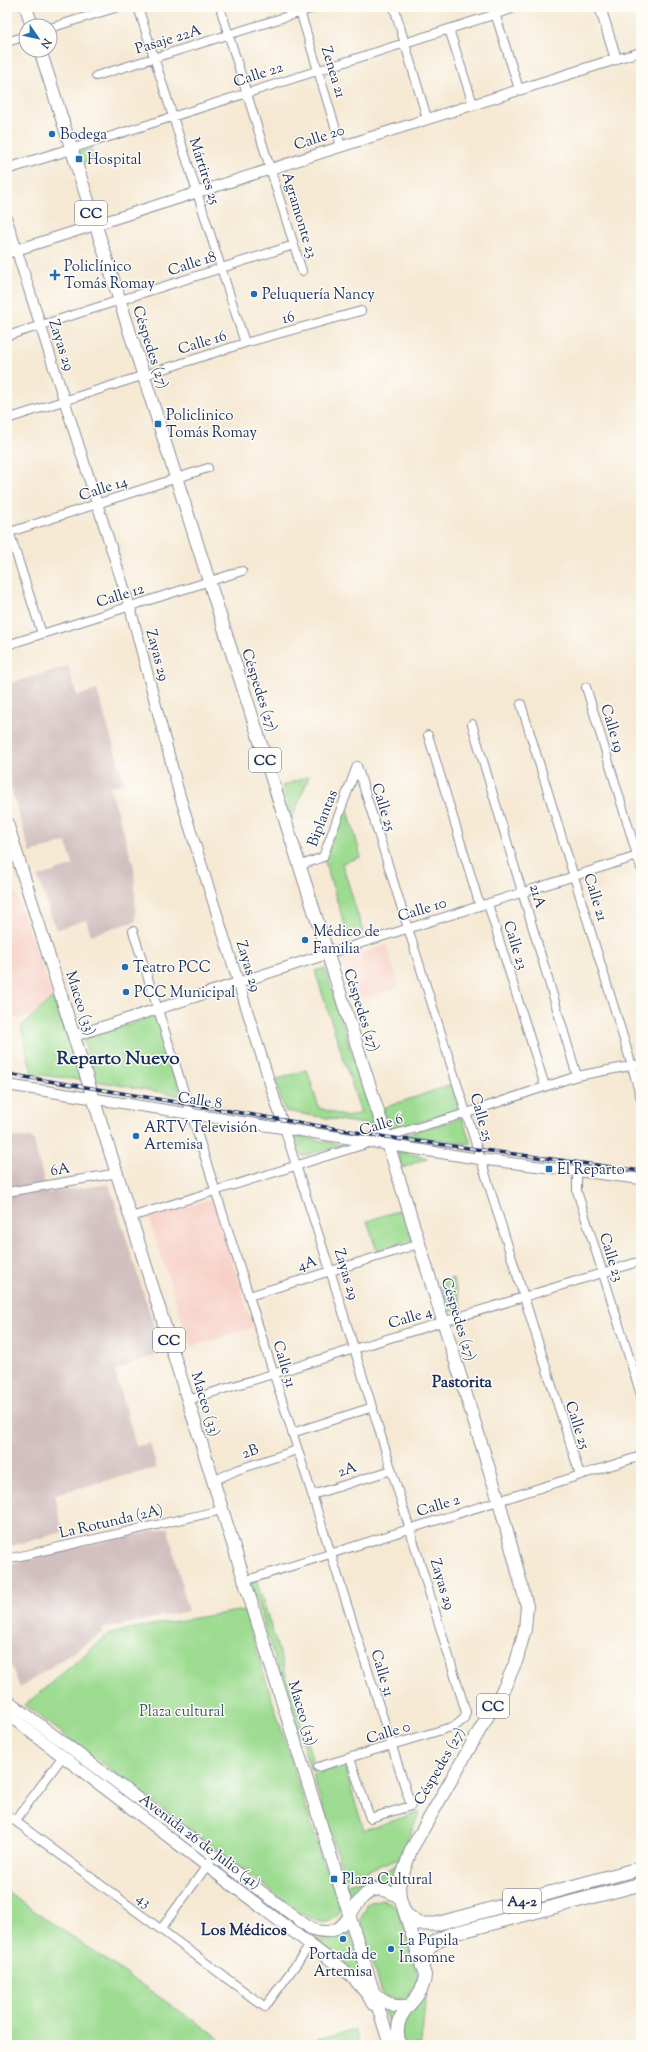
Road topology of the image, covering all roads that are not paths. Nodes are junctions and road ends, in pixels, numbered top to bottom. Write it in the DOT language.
graph roads {
  1 [pos="26,7"];
  2 [pos="118,7"];
  3 [pos="138,7"];
  4 [pos="220,7"];
  5 [pos="317,7"];
  6 [pos="394,7"];
  7 [pos="518,7"];
  8 [pos="600,7"];
  9 [pos="300,10"];
  10 [pos="495,10"];
  11 [pos="29,18"];
  12 [pos="58,26"];
  13 [pos="449,29"];
  14 [pos="228,34"];
  15 [pos="18,39"];
  16 [pos="7,42"];
  17 [pos="405,43"];
  18 [pos="641,52"];
  19 [pos="43,58"];
  20 [pos="154,58"];
  21 [pos="616,59"];
  22 [pos="318,70"];
  23 [pos="96,76"];
  24 [pos="519,89"];
  25 [pos="247,93"];
  26 [pos="472,104"];
  27 [pos="173,117"];
  28 [pos="427,118"];
  29 [pos="341,146"];
  30 [pos="71,149"];
  31 [pos="7,169"];
  32 [pos="270,169"];
  33 [pos="197,194"];
  34 [pos="7,220"];
  35 [pos="96,226"];
  36 [pos="294,245"];
  37 [pos="12,252"];
  38 [pos="221,268"];
  39 [pos="302,271"];
  40 [pos="119,301"];
  41 [pos="361,311"];
  42 [pos="40,326"];
  43 [pos="7,336"];
  44 [pos="245,343"];
  45 [pos="143,375"];
  46 [pos="64,401"];
  47 [pos="7,420"];
  48 [pos="208,468"];
  49 [pos="176,480"];
  50 [pos="97,505"];
  51 [pos="8,530"];
  52 [pos="242,572"];
  53 [pos="209,582"];
  54 [pos="130,607"];
  55 [pos="42,634"];
  56 [pos="7,645"];
  57 [pos="586,687"];
  58 [pos="521,704"];
  59 [pos="472,724"];
  60 [pos="428,736"];
  61 [pos="357,766"];
  62 [pos="7,823"];
  63 [pos="9,836"];
  64 [pos="11,850"];
  65 [pos="639,856"];
  66 [pos="299,866"];
  67 [pos="641,868"];
  68 [pos="575,876"];
  69 [pos="522,893"];
  70 [pos="484,905"];
  71 [pos="407,929"];
  72 [pos="133,930"];
  73 [pos="327,954"];
  74 [pos="238,982"];
  75 [pos="158,1008"];
  76 [pos="74,1036"];
  77 [pos="641,1064"];
  78 [pos="632,1066"];
  79 [pos="577,1076"];
  80 [pos="7,1085"];
  81 [pos="545,1086"];
  82 [pos="94,1099"];
  83 [pos="641,1099"];
  84 [pos="467,1113"];
  85 [pos="193,1114"];
  86 [pos="284,1128"];
  87 [pos="387,1141"];
  88 [pos="370,1142"];
  89 [pos="479,1159"];
  90 [pos="296,1164"];
  91 [pos="578,1172"];
  92 [pos="118,1173"];
  93 [pos="641,1179"];
  94 [pos="217,1191"];
  95 [pos="7,1192"];
  96 [pos="131,1217"];
  97 [pos="419,1244"];
  98 [pos="641,1260"];
  99 [pos="330,1270"];
  100 [pos="602,1273"];
  101 [pos="249,1296"];
  102 [pos="523,1297"];
  103 [pos="443,1321"];
  104 [pos="354,1348"];
  105 [pos="274,1373"];
  106 [pos="641,1395"];
  107 [pos="188,1400"];
  108 [pos="372,1407"];
  109 [pos="292,1433"];
  110 [pos="298,1450"];
  111 [pos="641,1456"];
  112 [pos="392,1470"];
  113 [pos="580,1475"];
  114 [pos="213,1481"];
  115 [pos="312,1495"];
  116 [pos="499,1501"];
  117 [pos="222,1510"];
  118 [pos="410,1529"];
  119 [pos="330,1554"];
  120 [pos="7,1559"];
  121 [pos="244,1581"];
  122 [pos="7,1700"];
  123 [pos="7,1714"];
  124 [pos="464,1719"];
  125 [pos="391,1746"];
  126 [pos="63,1756"];
  127 [pos="350,1758"];
  128 [pos="318,1767"];
  129 [pos="7,1815"];
  130 [pos="15,1821"];
  131 [pos="211,1860"];
  132 [pos="641,1868"];
  133 [pos="641,1884"];
  134 [pos="400,1898"];
  135 [pos="406,1914"];
  136 [pos="350,1916"];
  137 [pos="161,1929"];
  138 [pos="311,1944"];
  139 [pos="422,1966"];
  140 [pos="352,1976"];
  141 [pos="374,1994"];
  142 [pos="408,2006"];
  143 [pos="384,2028"];
  144 [pos="390,2045"];
  145 [pos="400,2045"];
  1 -- 11 [label="main road"];
  2 -- 12 [label="street"];
  3 -- 20 [label="street, Mártires 25"];
  4 -- 14 [label="street, Agramonte 23"];
  5 -- 9 [label="street, Pasaje 22A"];
  6 -- 17 [label="street"];
  7 -- 10 [label="street, Calle 22"];
  8 -- 21 [label="street"];
  9 -- 14 [label="street, Pasaje 22A"];
  9 -- 22 [label="street, Zenea 21"];
  10 -- 13 [label="street, Calle 22"];
  10 -- 24 [label="street"];
  13 -- 17 [label="street, Calle 22"];
  13 -- 26 [label="street"];
  14 -- 20 [label="street, Pasaje 22A"];
  14 -- 25 [label="street, Agramonte 23"];
  15 -- 16 [label="street"];
  17 -- 22 [label="street, Calle 22"];
  17 -- 28 [label="street"];
  18 -- 21 [label="street, Calle 20"];
  19 -- 30 [label="main road, Céspedes (27) / CC"];
  20 -- 23 [label="street, Pasaje 22A"];
  20 -- 27 [label="street, Mártires 25"];
  21 -- 24 [label="street, Calle 20"];
  22 -- 25 [label="street, Calle 22"];
  22 -- 29 [label="street, Zenea 21"];
  24 -- 26 [label="street, Calle 20"];
  25 -- 27 [label="street, Calle 22"];
  25 -- 32 [label="street, Agramonte 23"];
  26 -- 28 [label="street, Calle 20"];
  27 -- 30 [label="street, Calle 22"];
  27 -- 33 [label="street, Mártires 25"];
  28 -- 29 [label="street, Calle 20"];
  29 -- 32 [label="street, Calle 20"];
  30 -- 31 [label="street, Calle 22"];
  30 -- 35 [label="main road, Céspedes (27) / CC"];
  32 -- 33 [label="street, Calle 20"];
  32 -- 36 [label="street, Agramonte 23"];
  33 -- 35 [label="street, Calle 20"];
  33 -- 38 [label="street, Mártires 25"];
  34 -- 37 [label="street, Zayas 29"];
  35 -- 37 [label="street, Calle 20"];
  35 -- 40 [label="main road, Céspedes (27) / CC"];
  36 -- 38 [label="street, Calle 18"];
  36 -- 39 [label="street, Agramonte 23"];
  37 -- 42 [label="street, Zayas 29"];
  38 -- 40 [label="street, Calle 18"];
  38 -- 44 [label="street, Mártires 25"];
  40 -- 42 [label="street, Calle 18"];
  40 -- 45 [label="main road, Céspedes (27) / CC"];
  41 -- 44 [label="street, 16"];
  42 -- 43 [label="street, Calle 18"];
  42 -- 46 [label="street, Zayas 29"];
  44 -- 45 [label="street, Calle 16"];
  45 -- 46 [label="street, Calle 16"];
  45 -- 49 [label="main road, Céspedes (27) / CC"];
  46 -- 47 [label="street, Calle 16"];
  46 -- 50 [label="street, Zayas 29"];
  48 -- 49 [label="street, Calle 14"];
  49 -- 50 [label="street, Calle 14"];
  49 -- 53 [label="main road, Céspedes (27) / CC"];
  50 -- 51 [label="street, Calle 14"];
  50 -- 54 [label="street, Zayas 29"];
  51 -- 55 [label="street"];
  52 -- 53 [label="street, Calle 12"];
  53 -- 54 [label="street, Calle 12"];
  53 -- 66 [label="main road, Céspedes (27) / CC"];
  54 -- 55 [label="street, Calle 12"];
  54 -- 74 [label="street, Zayas 29"];
  55 -- 56 [label="street, Calle 12"];
  57 -- 65 [label="street, Calle 19"];
  58 -- 68 [label="street, Calle 21"];
  59 -- 69 [label="street, 21A"];
  60 -- 70 [label="street, Calle 23"];
  61 -- 66 [label="street, Biplantas"];
  61 -- 71 [label="street, Calle 25"];
  62 -- 63 [label="main road, Maceo (33) / CC"];
  63 -- 64 [label="main road, Maceo (33) / CC"];
  64 -- 76 [label="main road, Maceo (33) / CC"];
  65 -- 67 [label="street, Calle 19"];
  65 -- 68 [label="street, Calle 10"];
  66 -- 73 [label="main road, Céspedes (27) / CC"];
  68 -- 69 [label="street, Calle 10"];
  68 -- 78 [label="street, Calle 21"];
  69 -- 70 [label="street, Calle 10"];
  69 -- 79 [label="street, 21A"];
  70 -- 71 [label="street, Calle 10"];
  70 -- 81 [label="street, Calle 23"];
  71 -- 73 [label="street, Calle 10"];
  71 -- 84 [label="street, Calle 25"];
  72 -- 75 [label="street, Calle 31"];
  73 -- 74 [label="street, Calle 10"];
  73 -- 87 [label="main road, Céspedes (27) / CC"];
  74 -- 75 [label="street, Calle 10"];
  74 -- 86 [label="street, Zayas 29"];
  75 -- 76 [label="street, Calle 10"];
  75 -- 85 [label="street, Calle 31"];
  76 -- 82 [label="main road, Maceo (33) / CC"];
  77 -- 78 [label="street, Calle 6"];
  78 -- 79 [label="street, Calle 6"];
  78 -- 83 [label="street, Calle 21"];
  79 -- 81 [label="street, Calle 6"];
  80 -- 82 [label="street, Calle 8"];
  81 -- 84 [label="street, Calle 6"];
  82 -- 85 [label="street, Calle 8"];
  82 -- 92 [label="main road, Maceo (33) / CC"];
  84 -- 87 [label="street, Calle 6"];
  84 -- 89 [label="street, Calle 25"];
  85 -- 86 [label="street, Calle 8"];
  85 -- 94 [label="street, Calle 31"];
  86 -- 88 [label="street, Calle 8"];
  86 -- 90 [label="street, Zayas 29"];
  87 -- 88 [label="street, Calle 8"];
  87 -- 89 [label="street, Calle 8"];
  87 -- 97 [label="main road, Céspedes (27) / CC"];
  88 -- 90 [label="street, Calle 6"];
  89 -- 91 [label="street, Calle 8"];
  89 -- 102 [label="street, Calle 25"];
  90 -- 94 [label="street, Calle 6"];
  90 -- 99 [label="street, Zayas 29"];
  91 -- 93 [label="street, Calle 8"];
  91 -- 100 [label="street, Calle 23"];
  92 -- 95 [label="street, 6A"];
  92 -- 96 [label="main road, Maceo (33) / CC"];
  94 -- 96 [label="street, Calle 6"];
  94 -- 101 [label="street, Calle 31"];
  96 -- 107 [label="main road, Maceo (33) / CC"];
  97 -- 99 [label="street, 4A"];
  97 -- 103 [label="main road, Céspedes (27) / CC"];
  98 -- 100 [label="street, Calle 4"];
  99 -- 101 [label="street, 4A"];
  99 -- 104 [label="street, Zayas 29"];
  100 -- 102 [label="street, Calle 4"];
  100 -- 106 [label="street, Calle 23"];
  101 -- 105 [label="street, Calle 31"];
  102 -- 103 [label="street, Calle 4"];
  102 -- 113 [label="street, Calle 25"];
  103 -- 104 [label="street, Calle 4"];
  103 -- 116 [label="main road, Céspedes (27) / CC"];
  104 -- 105 [label="street, Calle 4"];
  104 -- 108 [label="street, Zayas 29"];
  105 -- 107 [label="street, Calle 4"];
  105 -- 109 [label="street, Calle 31"];
  107 -- 114 [label="main road, Maceo (33) / CC"];
  108 -- 109 [label="street"];
  108 -- 112 [label="street, Zayas 29"];
  109 -- 110 [label="street, Calle 31"];
  110 -- 114 [label="street, 2B"];
  110 -- 115 [label="street, Calle 31"];
  111 -- 113 [label="street, Calle 2"];
  112 -- 115 [label="street, 2A"];
  112 -- 118 [label="street, Zayas 29"];
  113 -- 116 [label="street, Calle 2"];
  114 -- 117 [label="main road, Maceo (33) / CC"];
  115 -- 119 [label="street, Calle 31"];
  116 -- 118 [label="street, Calle 2"];
  116 -- 134 [label="main road, Céspedes (27) / CC"];
  117 -- 120 [label="street, La Rotunda (2A)"];
  117 -- 121 [label="main road, Maceo (33) / CC"];
  118 -- 119 [label="street, Calle 2"];
  118 -- 124 [label="street, Zayas 29"];
  119 -- 121 [label="street, Calle 2"];
  119 -- 125 [label="street, Calle 31"];
  121 -- 136 [label="main road, Maceo (33) / CC"];
  122 -- 131 [label="main road, Avenida 26 de Julio (41)"];
  123 -- 126 [label="main road, Avenida 26 de Julio (41)"];
  124 -- 125 [label="street, Calle 0"];
  125 -- 127 [label="street, Calle 0"];
  125 -- 127 [label="street, Calle 31"];
  126 -- 130 [label="street"];
  126 -- 131 [label="main road, Avenida 26 de Julio (41)"];
  127 -- 128 [label="street, Calle 0"];
  129 -- 130 [label="street, 43"];
  130 -- 137 [label="street, 43"];
  131 -- 136 [label="main road, Avenida 26 de Julio (41)"];
  131 -- 137 [label="street"];
  131 -- 138 [label="main road, Avenida 26 de Julio (41)"];
  132 -- 135 [label="highway, A4-2"];
  133 -- 139 [label="highway, A4-2"];
  134 -- 135 [label="main road, CC"];
  134 -- 136 [label="main road"];
  135 -- 139 [label="main road, CC"];
  136 -- 141 [label="main road, Maceo (33) / CC"];
  137 -- 138 [label="street, 43"];
  138 -- 140 [label="main road, Avenida 26 de Julio (41)"];
  139 -- 142 [label="main road, CC"];
  140 -- 141 [label="main road, Avenida 26 de Julio (41)"];
  140 -- 143 [label="main road"];
  141 -- 142 [label="main road"];
  141 -- 143 [label="main road, CC"];
  142 -- 145 [label="main road, CC"];
  143 -- 144 [label="main road, CC"];
}
